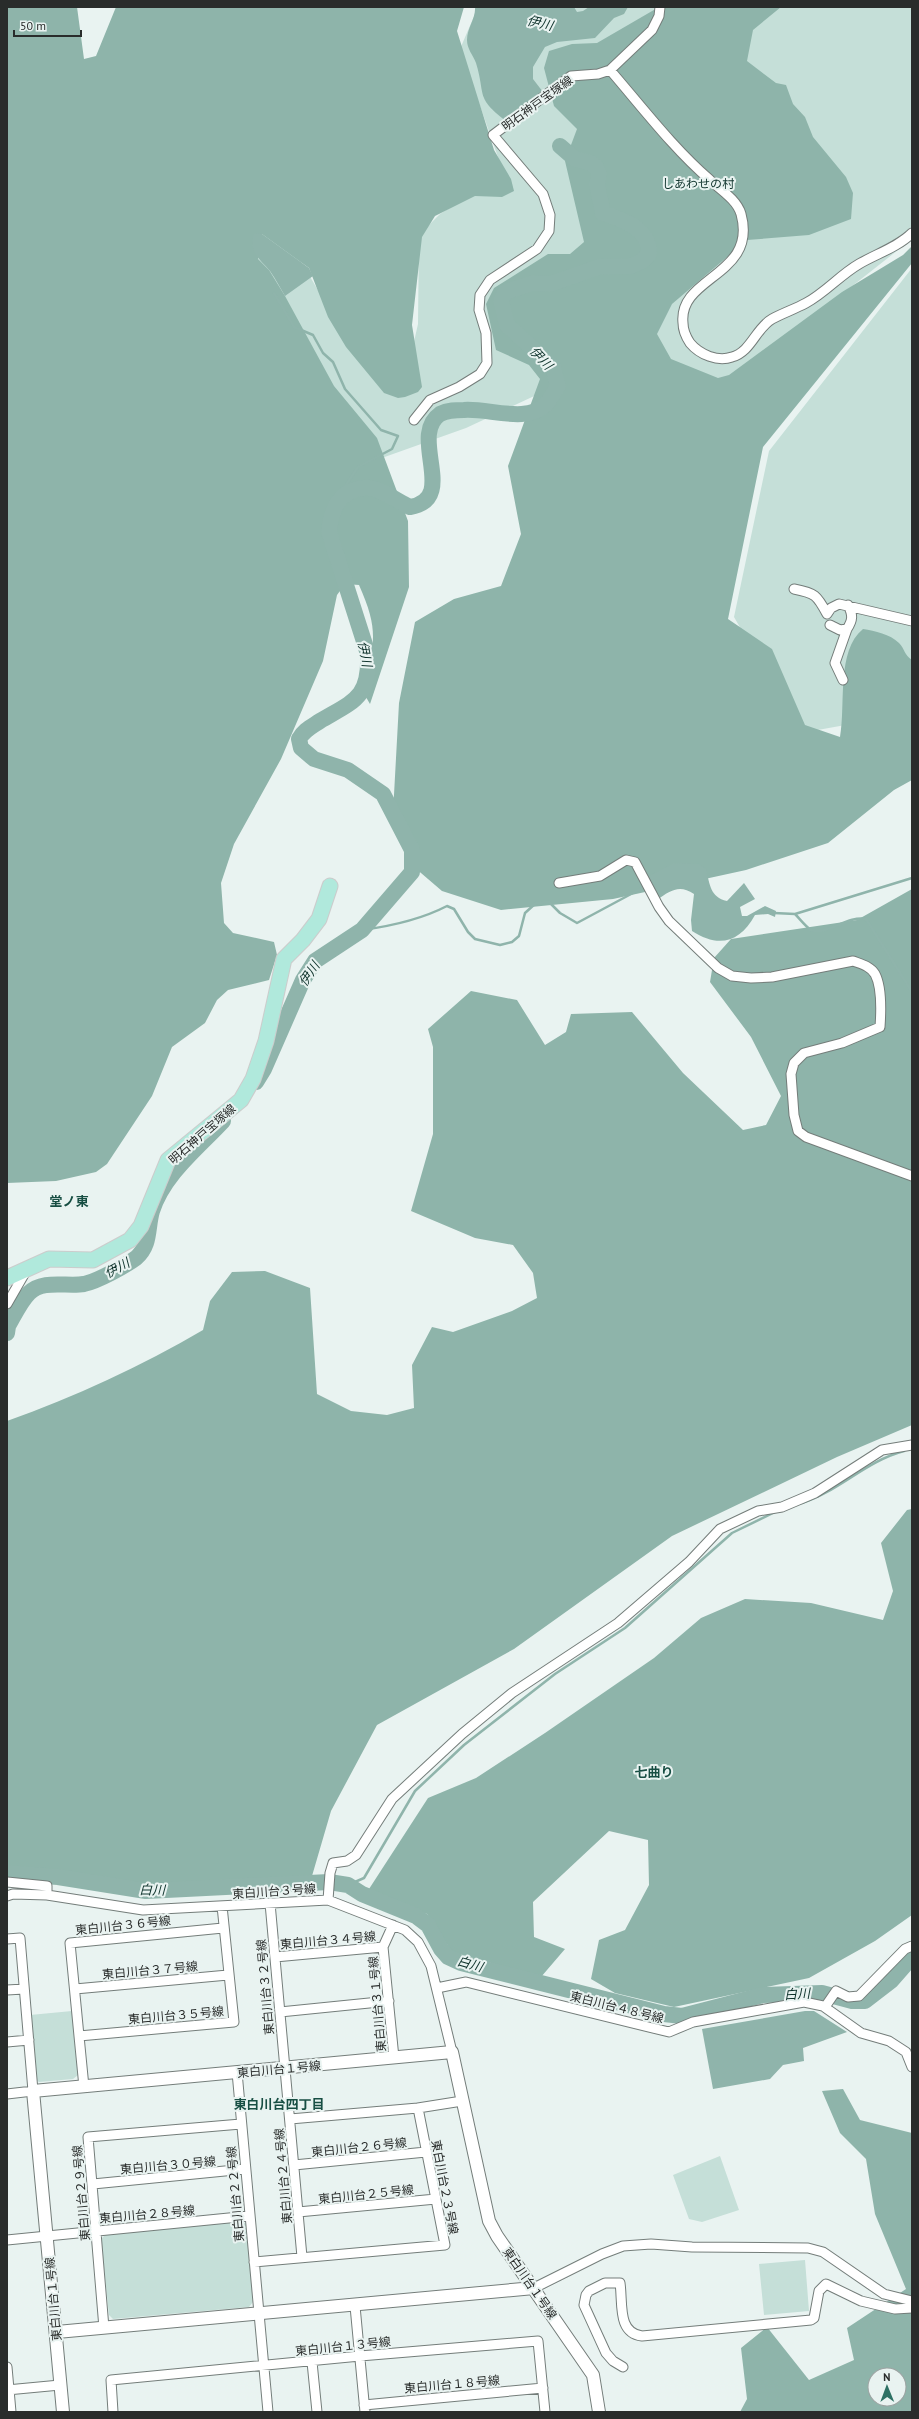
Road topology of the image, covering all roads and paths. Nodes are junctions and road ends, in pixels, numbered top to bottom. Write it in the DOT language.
graph roads {
  1 [pos="660,7"];
  2 [pos="610,70"];
  3 [pos="912,232"];
  4 [pos="414,420"];
  5 [pos="794,589"];
  6 [pos="848,605"];
  7 [pos="828,618"];
  8 [pos="912,621"];
  9 [pos="847,629"];
  10 [pos="843,680"];
  11 [pos="560,883"];
  12 [pos="330,886"];
  13 [pos="912,1176"];
  14 [pos="26,1271"];
  15 [pos="7,1278"];
  16 [pos="7,1304"];
  17 [pos="912,1444"];
  18 [pos="7,1882"];
  19 [pos="47,1895"];
  20 [pos="7,1896"];
  21 [pos="328,1900"];
  22 [pos="270,1903"];
  23 [pos="222,1906"];
  24 [pos="393,1925"];
  25 [pos="223,1928"];
  26 [pos="7,1940"];
  27 [pos="912,1946"];
  28 [pos="383,1947"];
  29 [pos="275,1957"];
  30 [pos="228,1975"];
  31 [pos="437,1988"];
  32 [pos="24,1989"];
  33 [pos="75,1989"];
  34 [pos="7,1990"];
  35 [pos="389,2001"];
  36 [pos="825,2007"];
  37 [pos="280,2012"];
  38 [pos="79,2036"];
  39 [pos="29,2040"];
  40 [pos="7,2042"];
  41 [pos="452,2052"];
  42 [pos="394,2058"];
  43 [pos="912,2067"];
  44 [pos="285,2068"];
  45 [pos="236,2072"];
  46 [pos="84,2087"];
  47 [pos="34,2091"];
  48 [pos="7,2094"];
  49 [pos="462,2101"];
  50 [pos="418,2108"];
  51 [pos="290,2119"];
  52 [pos="241,2124"];
  53 [pos="426,2152"];
  54 [pos="294,2166"];
  55 [pos="245,2169"];
  56 [pos="93,2184"];
  57 [pos="436,2199"];
  58 [pos="298,2212"];
  59 [pos="249,2216"];
  60 [pos="96,2230"];
  61 [pos="48,2236"];
  62 [pos="7,2240"];
  63 [pos="302,2258"];
  64 [pos="254,2262"];
  65 [pos="534,2288"];
  66 [pos="912,2301"];
  67 [pos="355,2306"];
  68 [pos="912,2308"];
  69 [pos="259,2314"];
  70 [pos="104,2328"];
  71 [pos="57,2332"];
  72 [pos="360,2356"];
  73 [pos="312,2362"];
  74 [pos="7,2366"];
  75 [pos="264,2366"];
  76 [pos="623,2367"];
  77 [pos="60,2385"];
  78 [pos="543,2388"];
  79 [pos="8,2390"];
  80 [pos="364,2408"];
  81 [pos="11,2412"];
  82 [pos="63,2412"];
  83 [pos="113,2412"];
  84 [pos="268,2412"];
  85 [pos="317,2412"];
  86 [pos="545,2412"];
  87 [pos="599,2412"];
  1 -- 2 [label="street"];
  2 -- 3 [label="street"];
  2 -- 4 [label="street, 明石神戸宝塚線"];
  5 -- 7 [label="street"];
  6 -- 7 [label="street"];
  6 -- 8 [label="street"];
  6 -- 9 [label="street"];
  7 -- 9 [label="street"];
  9 -- 10 [label="street"];
  11 -- 13 [label="street"];
  12 -- 14 [label="main road, 明石神戸宝塚線"];
  14 -- 15 [label="main road, 明石神戸宝塚線"];
  14 -- 16 [label="street"];
  17 -- 21 [label="street"];
  18 -- 19 [label="street"];
  19 -- 20 [label="street, 東白川台３号線"];
  19 -- 23 [label="street, 東白川台３号線"];
  21 -- 22 [label="street, 東白川台３号線"];
  21 -- 24 [label="street, 東白川台３号線"];
  22 -- 23 [label="street, 東白川台３号線"];
  22 -- 29 [label="street, 東白川台３２号線"];
  23 -- 25 [label="street, 東白川台３５号線"];
  24 -- 28 [label="street, 東白川台３１号線"];
  24 -- 31 [label="street, 東白川台３号線"];
  25 -- 30 [label="street, 東白川台３５号線"];
  25 -- 33 [label="street, 東白川台３６号線"];
  26 -- 32 [label="street"];
  27 -- 36 [label="street"];
  28 -- 29 [label="street, 東白川台３４号線"];
  28 -- 35 [label="street, 東白川台３１号線"];
  29 -- 37 [label="street, 東白川台３２号線"];
  30 -- 33 [label="street, 東白川台３７号線"];
  30 -- 38 [label="street, 東白川台３５号線"];
  31 -- 36 [label="street, 東白川台４８号線"];
  31 -- 41 [label="street, 東白川台３号線"];
  32 -- 34 [label="street"];
  32 -- 39 [label="street"];
  33 -- 38 [label="street, 東白川台３６号線"];
  35 -- 37 [label="street"];
  35 -- 42 [label="street, 東白川台３１号線"];
  36 -- 43 [label="street, 東白川台４８号線"];
  37 -- 44 [label="street, 東白川台３２号線"];
  38 -- 46 [label="street"];
  39 -- 40 [label="street"];
  39 -- 47 [label="street"];
  41 -- 42 [label="street, 東白川台１号線"];
  41 -- 49 [label="street, 東白川台１号線"];
  42 -- 44 [label="street, 東白川台１号線"];
  44 -- 45 [label="street, 東白川台１号線"];
  44 -- 51 [label="street, 東白川台２４号線"];
  45 -- 46 [label="street, 東白川台１号線"];
  45 -- 52 [label="street, 東白川台２２号線"];
  46 -- 47 [label="street, 東白川台１号線"];
  47 -- 48 [label="street"];
  47 -- 61 [label="street, 東白川台１号線"];
  49 -- 50 [label="street"];
  49 -- 65 [label="street, 東白川台１号線"];
  50 -- 51 [label="street"];
  50 -- 53 [label="street, 東白川台２３号線"];
  51 -- 54 [label="street, 東白川台２４号線"];
  52 -- 55 [label="street, 東白川台２２号線"];
  52 -- 56 [label="street, 東白川台２９号線"];
  53 -- 54 [label="street, 東白川台２６号線"];
  53 -- 57 [label="street, 東白川台２３号線"];
  54 -- 58 [label="street, 東白川台２４号線"];
  55 -- 56 [label="street, 東白川台３０号線"];
  55 -- 59 [label="street, 東白川台２２号線"];
  56 -- 60 [label="street, 東白川台２９号線"];
  57 -- 58 [label="street, 東白川台２５号線"];
  57 -- 63 [label="street, 東白川台２３号線"];
  58 -- 63 [label="street, 東白川台２４号線"];
  59 -- 60 [label="street, 東白川台２８号線"];
  59 -- 64 [label="street, 東白川台２２号線"];
  60 -- 61 [label="street, 東白川台２８号線"];
  60 -- 70 [label="street, 東白川台２９号線"];
  61 -- 62 [label="street, 東白川台２８号線"];
  61 -- 71 [label="street, 東白川台１号線"];
  63 -- 64 [label="street, 東白川台２３号線"];
  64 -- 69 [label="street, 東白川台２２号線"];
  65 -- 66 [label="street"];
  65 -- 67 [label="street"];
  65 -- 87 [label="street, 東白川台１号線"];
  67 -- 69 [label="street"];
  67 -- 72 [label="street"];
  68 -- 76 [label="street"];
  69 -- 70 [label="street"];
  69 -- 75 [label="street, 東白川台２２号線"];
  70 -- 71 [label="street"];
  71 -- 77 [label="street, 東白川台１号線"];
  72 -- 73 [label="street, 東白川台１３号線"];
  72 -- 78 [label="street, 東白川台１３号線"];
  72 -- 80 [label="street"];
  73 -- 75 [label="street, 東白川台１３号線"];
  73 -- 85 [label="street"];
  74 -- 79 [label="street"];
  75 -- 83 [label="street, 東白川台１３号線"];
  75 -- 84 [label="street, 東白川台２２号線"];
  77 -- 79 [label="street"];
  77 -- 82 [label="street, 東白川台１号線"];
  78 -- 80 [label="street, 東白川台１８号線"];
  78 -- 86 [label="street, 東白川台１３号線"];
  79 -- 81 [label="street"];
}
